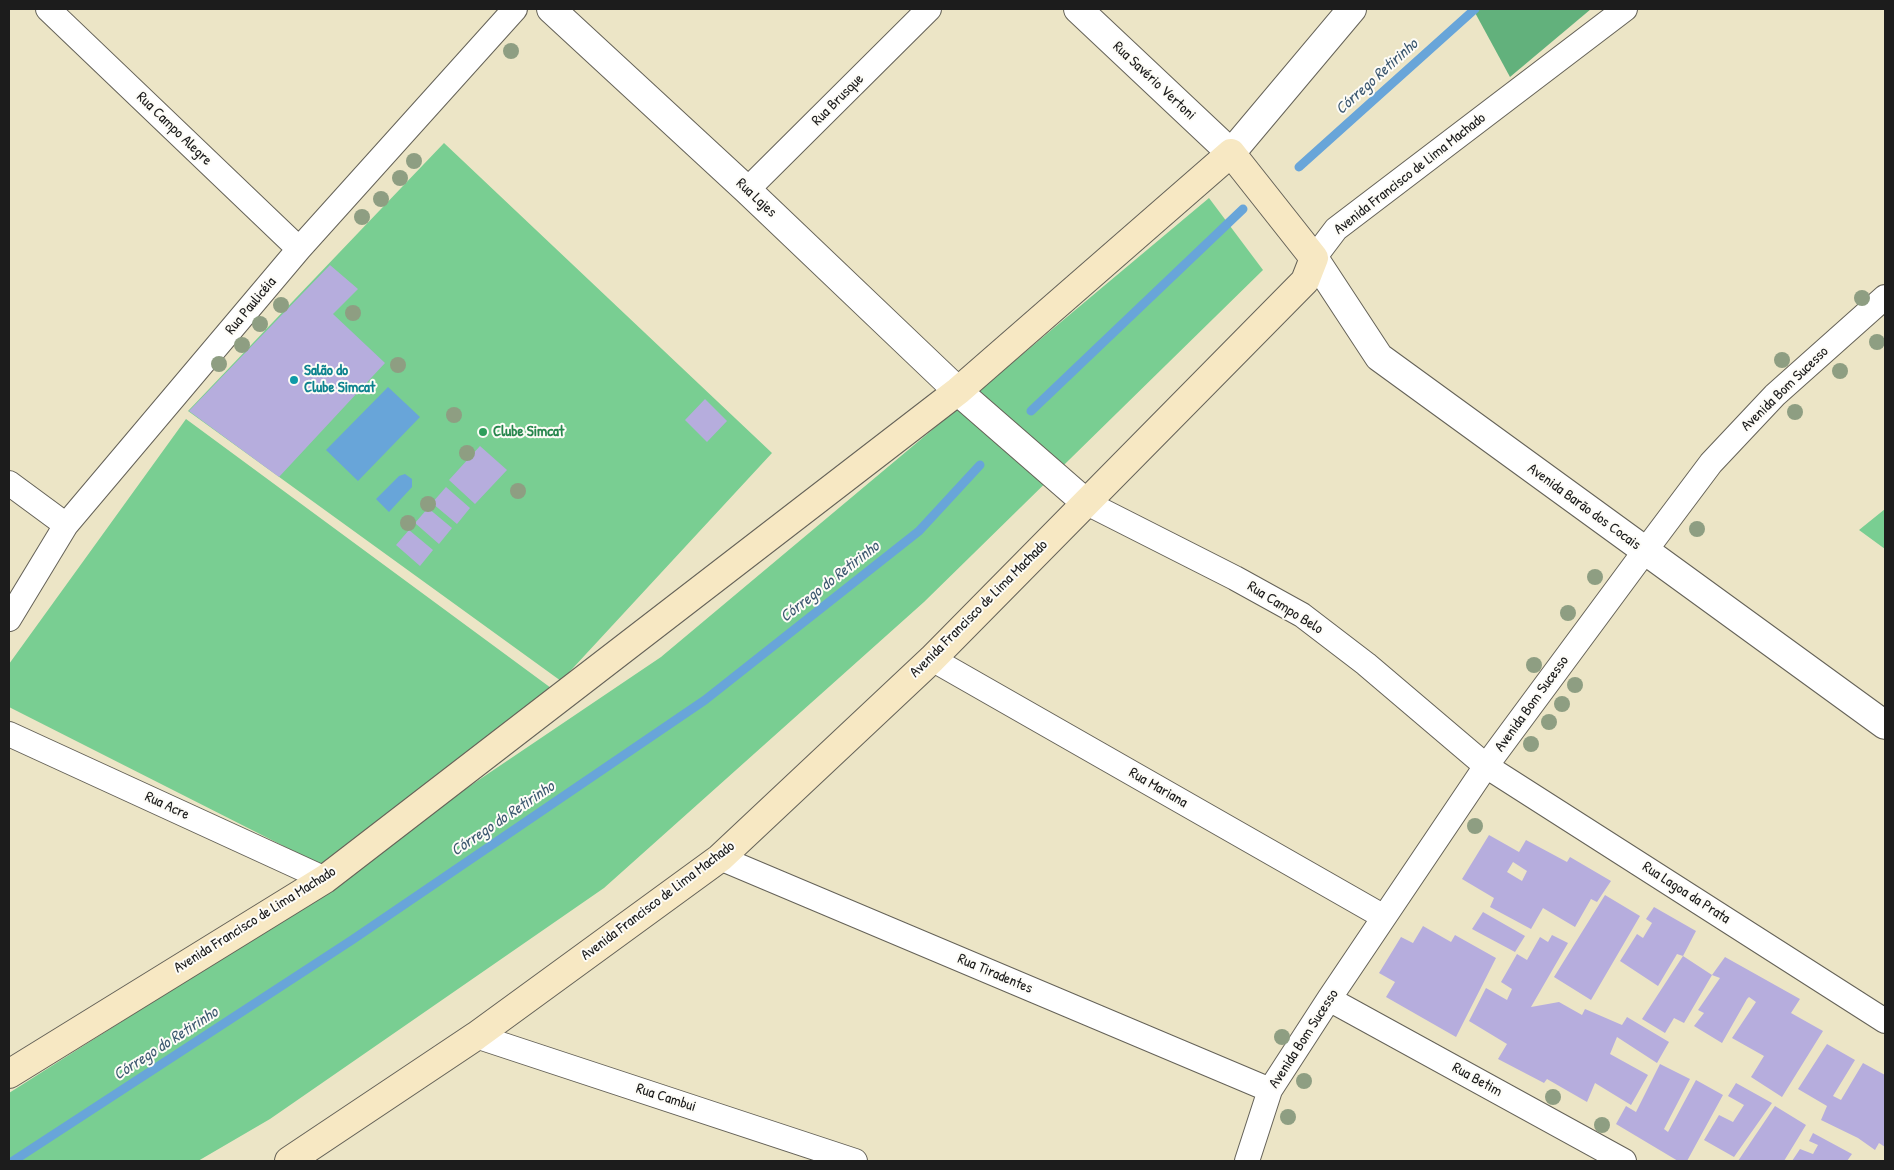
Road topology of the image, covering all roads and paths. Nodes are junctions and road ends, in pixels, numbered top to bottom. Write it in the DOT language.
graph roads {
  1 [pos="48,9"];
  2 [pos="515,9"];
  3 [pos="551,9"];
  4 [pos="929,9"];
  5 [pos="1078,9"];
  6 [pos="1352,9"];
  7 [pos="1625,9"];
  8 [pos="1231,153"];
  9 [pos="747,190"];
  10 [pos="300,249"];
  11 [pos="1314,258"];
  12 [pos="1885,297"];
  13 [pos="958,391"];
  14 [pos="9,483"];
  15 [pos="1085,502"];
  16 [pos="66,526"];
  17 [pos="1645,551"];
  18 [pos="9,619"];
  19 [pos="932,659"];
  20 [pos="1885,725"];
  21 [pos="9,734"];
  22 [pos="1486,766"];
  23 [pos="720,858"];
  24 [pos="325,879"];
  25 [pos="1384,917"];
  26 [pos="1329,999"];
  27 [pos="1885,1021"];
  28 [pos="476,1036"];
  29 [pos="12,1069"];
  30 [pos="1270,1090"];
  31 [pos="289,1161"];
  32 [pos="855,1161"];
  33 [pos="1247,1161"];
  34 [pos="1624,1161"];
  1 -- 10 [label="street, Rua Campo Alegre"];
  2 -- 10 [label="street, Rua Paulicéia"];
  3 -- 9 [label="street, Rua Lajes"];
  4 -- 9 [label="street, Rua Brusque"];
  5 -- 8 [label="street, Rua Savério Vertoni"];
  6 -- 8 [label="street, Avenida Francisco de Lima Machado"];
  7 -- 11 [label="street, Avenida Francisco de Lima Machado"];
  8 -- 11 [label="main road"];
  8 -- 13 [label="main road, Avenida Francisco de Lima Machado"];
  9 -- 13 [label="street, Rua Lajes"];
  10 -- 16 [label="street, Rua Paulicéia"];
  11 -- 15 [label="main road, Avenida Francisco de Lima Machado"];
  11 -- 17 [label="street, Avenida Barão dos Cocais"];
  12 -- 17 [label="street, Avenida Bom Sucesso"];
  13 -- 15 [label="street, Rua Lajes"];
  13 -- 24 [label="main road, Avenida Francisco de Lima Machado"];
  14 -- 16 [label="street"];
  15 -- 19 [label="main road, Avenida Francisco de Lima Machado"];
  15 -- 22 [label="street, Rua Campo Belo"];
  16 -- 18 [label="street, Rua Paulicéia"];
  17 -- 20 [label="street, Avenida Barão dos Cocais"];
  17 -- 22 [label="street, Avenida Bom Sucesso"];
  19 -- 23 [label="main road, Avenida Francisco de Lima Machado"];
  19 -- 25 [label="street, Rua Mariana"];
  21 -- 24 [label="street, Rua Acre"];
  22 -- 25 [label="street, Avenida Bom Sucesso"];
  22 -- 27 [label="street, Rua Lagoa da Prata"];
  23 -- 28 [label="main road, Avenida Francisco de Lima Machado"];
  23 -- 30 [label="street, Rua Tiradentes"];
  24 -- 29 [label="main road, Avenida Francisco de Lima Machado"];
  25 -- 26 [label="street, Avenida Bom Sucesso"];
  26 -- 30 [label="street, Avenida Bom Sucesso"];
  26 -- 34 [label="street, Rua Betim"];
  28 -- 31 [label="main road, Avenida Francisco de Lima Machado"];
  28 -- 32 [label="street, Rua Cambui"];
  30 -- 33 [label="street, Avenida Bom Sucesso"];
}
